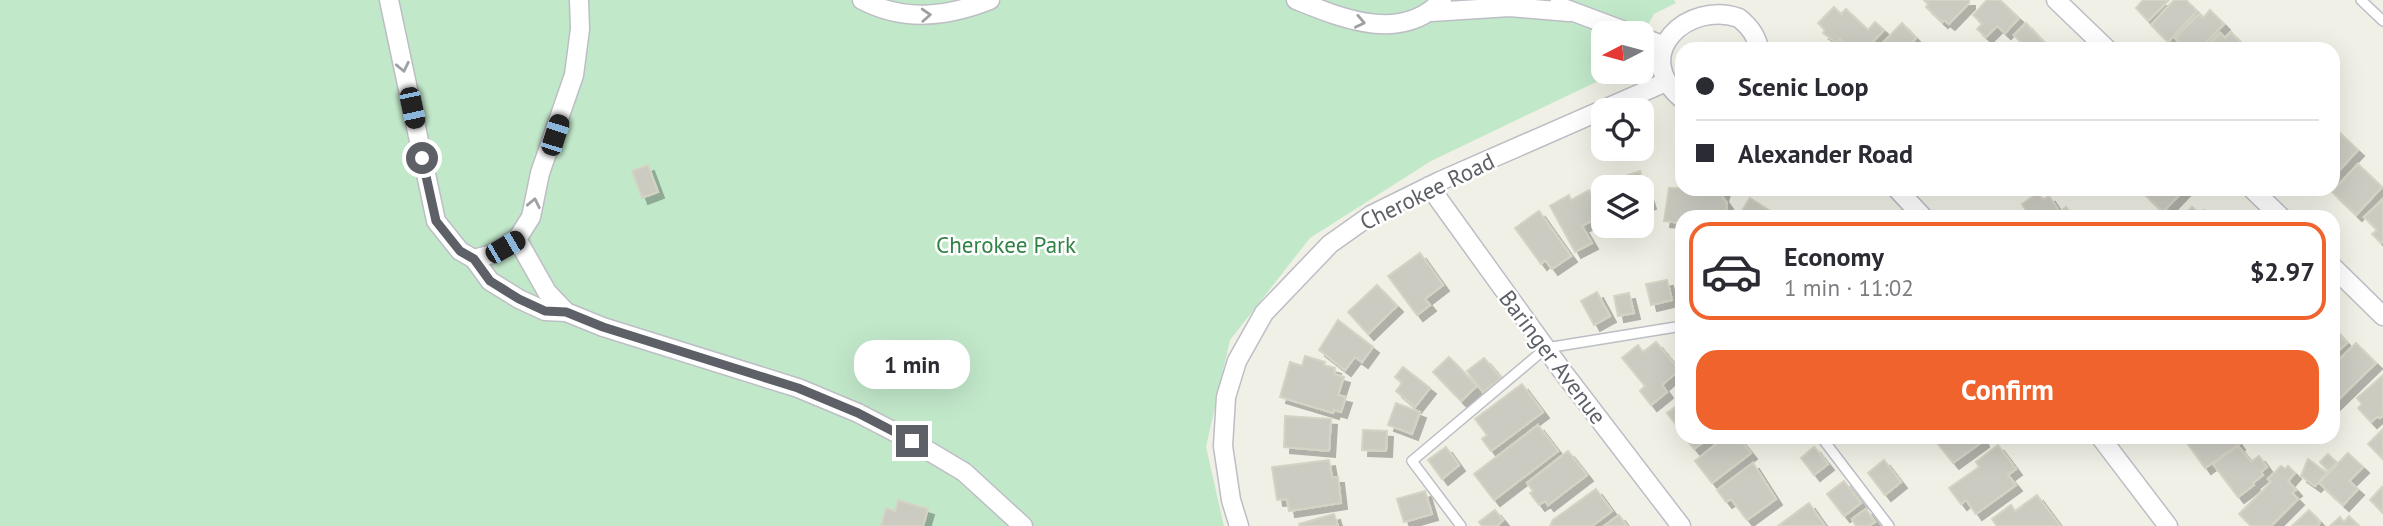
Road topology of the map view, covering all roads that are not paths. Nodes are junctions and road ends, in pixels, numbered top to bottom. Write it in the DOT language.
graph roads {
  1 [pos="388,0"];
  2 [pos="579,0"];
  3 [pos="863,0"];
  4 [pos="990,0"];
  5 [pos="1296,0"];
  6 [pos="1546,0"];
  7 [pos="2056,0"];
  8 [pos="2361,0"];
  9 [pos="1436,6"];
  10 [pos="1687,7"];
  11 [pos="1569,12"];
  12 [pos="1595,21"];
  13 [pos="2383,22"];
  14 [pos="1654,42"];
  15 [pos="1756,42"];
  16 [pos="2100,42"];
  17 [pos="1662,45"];
  18 [pos="1666,82"];
  19 [pos="1675,92"];
  20 [pos="1429,186"];
  21 [pos="1904,196"];
  22 [pos="2259,196"];
  23 [pos="1916,210"];
  24 [pos="2274,210"];
  25 [pos="517,239"];
  26 [pos="474,259"];
  27 [pos="2340,274"];
  28 [pos="566,312"];
  29 [pos="2383,316"];
  30 [pos="1675,327"];
  31 [pos="1546,348"];
  32 [pos="1827,444"];
  33 [pos="2106,444"];
  34 [pos="1023,526"];
  35 [pos="1239,526"];
  36 [pos="1461,526"];
  37 [pos="1681,526"];
  38 [pos="1889,526"];
  39 [pos="2168,526"];
  1 -- 26 [label="street, one-way"];
  25 -- 2 [label="street, one-way"];
  3 -- 4 [label="street, one-way"];
  5 -- 9 [label="street, one-way"];
  6 -- 11 [label="street"];
  7 -- 16 [label="street"];
  8 -- 13 [label="lane"];
  9 -- 11 [label="street"];
  10 -- 15 [label="street"];
  10 -- 17 [label="street"];
  11 -- 12 [label="street"];
  14 -- 17 [label="street"];
  17 -- 18 [label="street"];
  18 -- 19 [label="street"];
  18 -- 20 [label="street, Cherokee Road"];
  20 -- 31 [label="street, Baringer Avenue"];
  20 -- 35 [label="street, Cherokee Road"];
  21 -- 23 [label="street"];
  22 -- 24 [label="street"];
  25 -- 26 [label="street"];
  25 -- 28 [label="street"];
  26 -- 28 [label="street"];
  27 -- 29 [label="street"];
  28 -- 34 [label="street"];
  30 -- 31 [label="lane"];
  31 -- 36 [label="lane"];
  31 -- 37 [label="street, Baringer Avenue"];
  32 -- 38 [label="lane"];
  33 -- 39 [label="street"];
}
